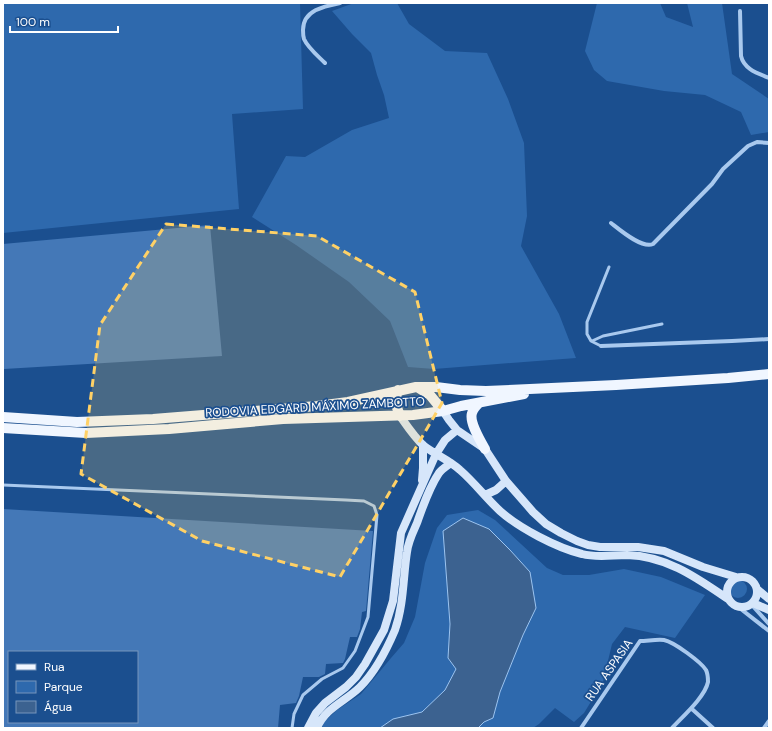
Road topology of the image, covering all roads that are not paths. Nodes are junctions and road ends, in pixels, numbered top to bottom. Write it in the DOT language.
graph roads {
  1 [pos="340,3"];
  2 [pos="740,11"];
  3 [pos="324,63"];
  4 [pos="769,78"];
  5 [pos="769,143"];
  6 [pos="611,223"];
  7 [pos="609,267"];
  8 [pos="662,324"];
  9 [pos="769,338"];
  10 [pos="592,341"];
  11 [pos="601,346"];
  12 [pos="769,374"];
  13 [pos="416,387"];
  14 [pos="554,388"];
  15 [pos="398,390"];
  16 [pos="479,403"];
  17 [pos="443,411"];
  18 [pos="400,416"];
  19 [pos="3,417"];
  20 [pos="3,428"];
  21 [pos="458,430"];
  22 [pos="423,445"];
  23 [pos="485,449"];
  24 [pos="436,454"];
  25 [pos="451,463"];
  26 [pos="506,481"];
  27 [pos="3,485"];
  28 [pos="420,489"];
  29 [pos="485,495"];
  30 [pos="736,577"];
  31 [pos="757,589"];
  32 [pos="728,599"];
  33 [pos="769,599"];
  34 [pos="752,603"];
  35 [pos="737,606"];
  36 [pos="769,610"];
  37 [pos="769,624"];
  38 [pos="769,631"];
  39 [pos="692,709"];
  40 [pos="769,721"];
  41 [pos="292,728"];
  42 [pos="308,728"];
  43 [pos="317,728"];
  44 [pos="581,728"];
  45 [pos="672,728"];
  46 [pos="713,728"];
  47 [pos="764,728"];
  1 -- 3 [label="street"];
  2 -- 4 [label="street"];
  5 -- 6 [label="street"];
  7 -- 10 [label="lane"];
  8 -- 10 [label="lane"];
  9 -- 11 [label="street"];
  10 -- 11 [label="lane"];
  12 -- 14 [label="main road, RODOVIA EDGARD MÁXIMO ZAMBOTTO"];
  13 -- 14 [label="main road, RODOVIA EDGARD MÁXIMO ZAMBOTTO"];
  13 -- 15 [label="main road, RODOVIA EDGARD MÁXIMO ZAMBOTTO"];
  13 -- 17 [label="main road"];
  14 -- 16 [label="main road, RODOVIA EDGARD MÁXIMO ZAMBOTTO"];
  15 -- 18 [label="main road"];
  15 -- 19 [label="main road, RODOVIA EDGARD MÁXIMO ZAMBOTTO"];
  16 -- 17 [label="main road, RODOVIA EDGARD MÁXIMO ZAMBOTTO"];
  16 -- 23 [label="main road"];
  17 -- 18 [label="main road, RODOVIA EDGARD MÁXIMO ZAMBOTTO"];
  17 -- 21 [label="street"];
  18 -- 20 [label="main road, RODOVIA EDGARD MÁXIMO ZAMBOTTO"];
  18 -- 22 [label="street"];
  21 -- 23 [label="street"];
  21 -- 24 [label="street"];
  22 -- 24 [label="street"];
  22 -- 28 [label="street"];
  23 -- 26 [label="street"];
  24 -- 25 [label="street"];
  24 -- 28 [label="street"];
  25 -- 29 [label="street"];
  25 -- 43 [label="street"];
  26 -- 29 [label="street"];
  26 -- 30 [label="street"];
  27 -- 41 [label="lane"];
  28 -- 42 [label="street"];
  29 -- 32 [label="street"];
  30 -- 31 [label="street"];
  30 -- 32 [label="street"];
  31 -- 33 [label="street"];
  31 -- 34 [label="street"];
  32 -- 35 [label="street"];
  34 -- 35 [label="street"];
  34 -- 36 [label="street"];
  34 -- 37 [label="street"];
  35 -- 38 [label="street"];
  39 -- 44 [label="street, RUA ASPASIA"];
  39 -- 45 [label="street"];
  39 -- 46 [label="street"];
  40 -- 47 [label="street"];
}
